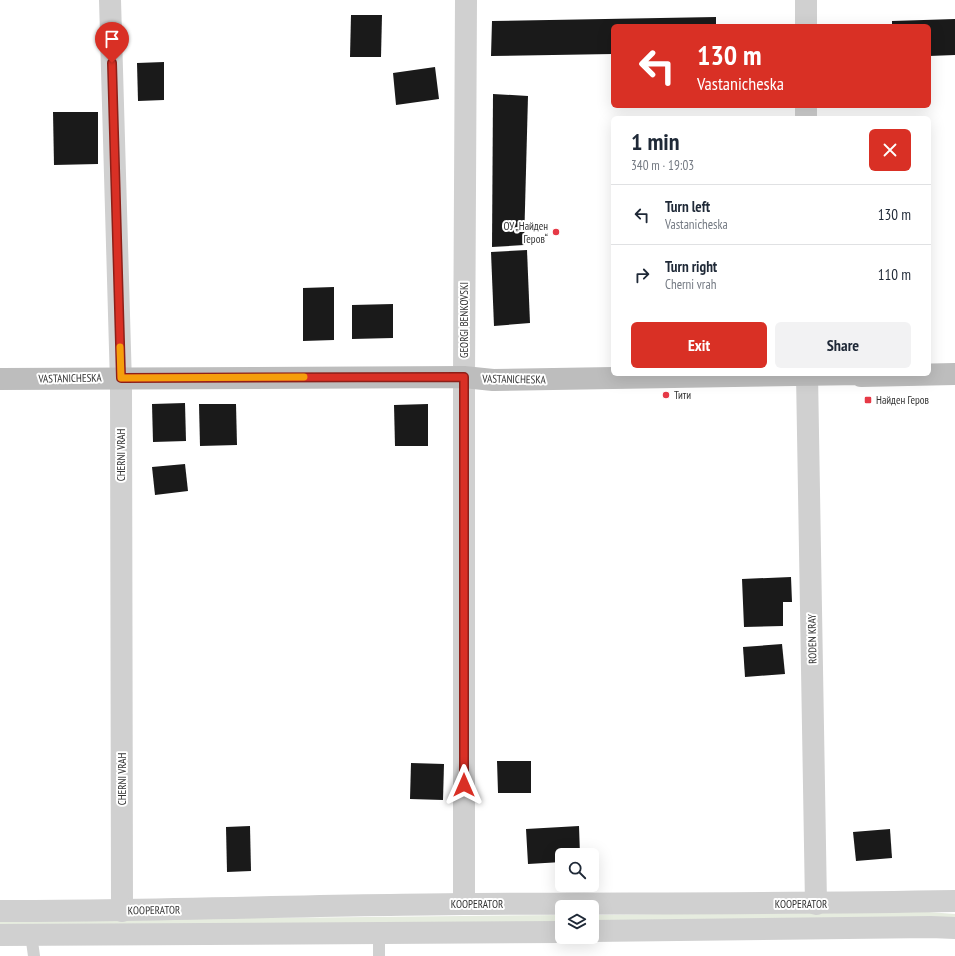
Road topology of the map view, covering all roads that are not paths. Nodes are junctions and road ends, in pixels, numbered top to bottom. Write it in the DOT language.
graph roads {
  1 [pos="110,0"];
  2 [pos="466,0"];
  3 [pos="806,0"];
  4 [pos="806,24"];
  5 [pos="955,374"];
  6 [pos="931,375"];
  7 [pos="702,376"];
  8 [pos="807,376"];
  9 [pos="464,377"];
  10 [pos="121,378"];
  11 [pos="0,379"];
  12 [pos="955,901"];
  13 [pos="464,904"];
  14 [pos="816,904"];
  15 [pos="0,911"];
  16 [pos="122,911"];
  17 [pos="955,928"];
  18 [pos="599,931"];
  19 [pos="555,932"];
  20 [pos="379,933"];
  21 [pos="0,934"];
  22 [pos="31,934"];
  23 [pos="34,956"];
  24 [pos="379,956"];
  1 -- 10 [label="street, CHERNI VRAH"];
  2 -- 9 [label="street, GEORGI BENKOVSKI"];
  3 -- 4 [label="street"];
  5 -- 6 [label="main road, VASTANICHESKA"];
  7 -- 9 [label="main road, VASTANICHESKA"];
  8 -- 14 [label="street, RODEN KRAY"];
  9 -- 10 [label="main road, VASTANICHESKA"];
  9 -- 13 [label="street, GEORGI BENKOVSKI"];
  10 -- 11 [label="main road, VASTANICHESKA"];
  10 -- 16 [label="street, CHERNI VRAH"];
  12 -- 14 [label="street, KOOPERATOR"];
  13 -- 14 [label="street, KOOPERATOR"];
  13 -- 16 [label="street, KOOPERATOR"];
  15 -- 16 [label="street, KOOPERATOR"];
  17 -- 18 [label="street"];
  19 -- 20 [label="street"];
  20 -- 22 [label="street"];
  20 -- 24 [label="lane"];
  21 -- 22 [label="street"];
  22 -- 23 [label="lane"];
}
